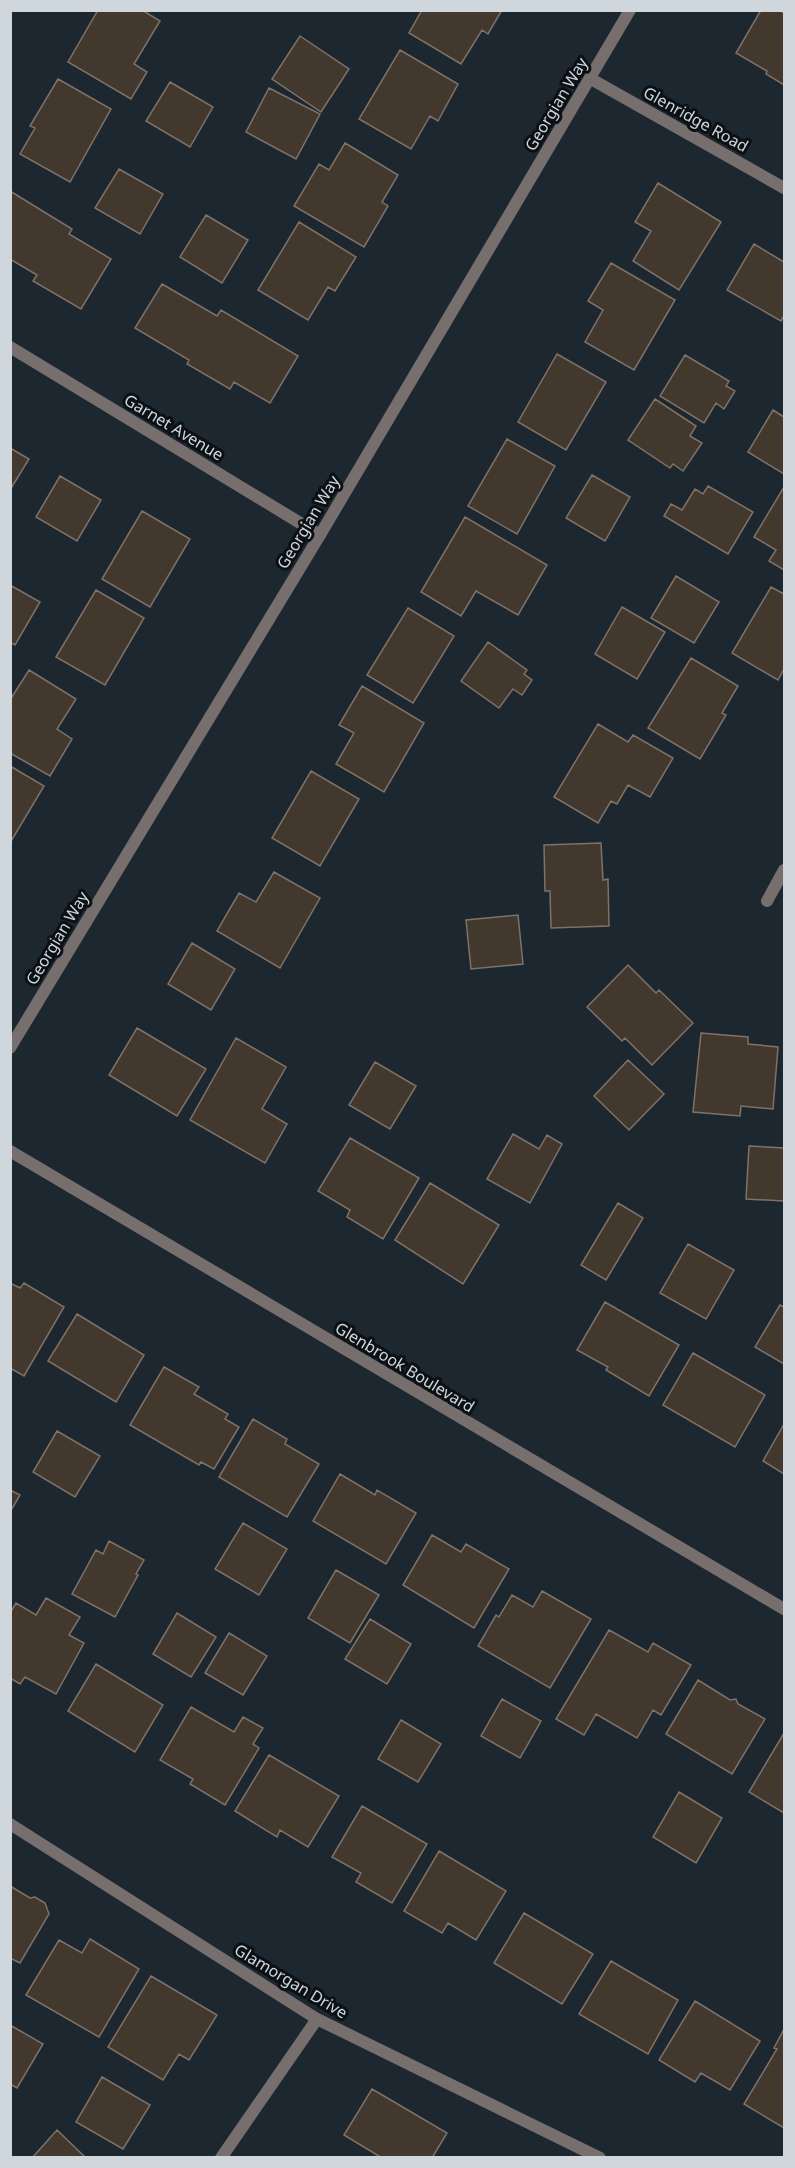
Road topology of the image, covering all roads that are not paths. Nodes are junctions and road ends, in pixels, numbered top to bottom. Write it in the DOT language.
graph roads {
  1 [pos="630,10"];
  2 [pos="591,79"];
  3 [pos="784,188"];
  4 [pos="10,347"];
  5 [pos="320,535"];
  6 [pos="784,870"];
  7 [pos="767,901"];
  8 [pos="10,1048"];
  9 [pos="10,1151"];
  10 [pos="784,1609"];
  11 [pos="10,1824"];
  12 [pos="317,2019"];
  13 [pos="221,2157"];
  14 [pos="600,2157"];
  1 -- 2 [label="street, Georgian Way"];
  2 -- 3 [label="street, Glenridge Road"];
  2 -- 5 [label="street, Georgian Way"];
  4 -- 5 [label="street, Garnet Avenue"];
  5 -- 8 [label="street, Georgian Way"];
  6 -- 7 [label="street"];
  9 -- 10 [label="street, Glenbrook Boulevard"];
  11 -- 12 [label="street, Glamorgan Drive"];
  12 -- 13 [label="street"];
  12 -- 14 [label="street, Glamorgan Drive"];
}
